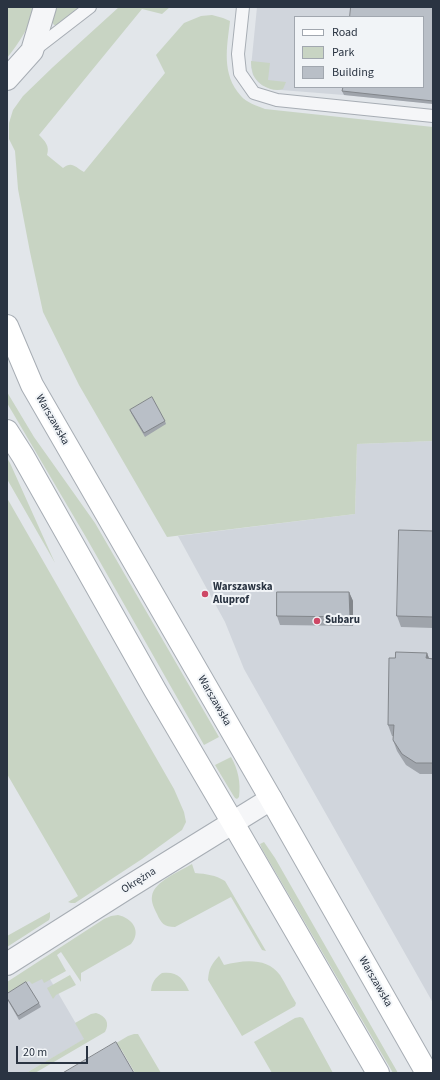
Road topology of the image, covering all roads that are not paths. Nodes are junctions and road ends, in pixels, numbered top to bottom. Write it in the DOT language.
graph roads {
  1 [pos="45,7"];
  2 [pos="90,7"];
  3 [pos="243,7"];
  4 [pos="32,51"];
  5 [pos="7,79"];
  6 [pos="433,116"];
  7 [pos="7,326"];
  8 [pos="7,431"];
  9 [pos="271,799"];
  10 [pos="234,823"];
  11 [pos="7,964"];
  12 [pos="378,1073"];
  13 [pos="427,1073"];
  1 -- 4 [label="street"];
  2 -- 4 [label="lane"];
  3 -- 6 [label="lane"];
  4 -- 5 [label="street"];
  7 -- 9 [label="main road, Warszawska"];
  8 -- 10 [label="main road"];
  9 -- 10 [label="street, Okrężna"];
  9 -- 13 [label="main road, Warszawska"];
  10 -- 11 [label="street, Okrężna"];
  10 -- 12 [label="main road"];
}
